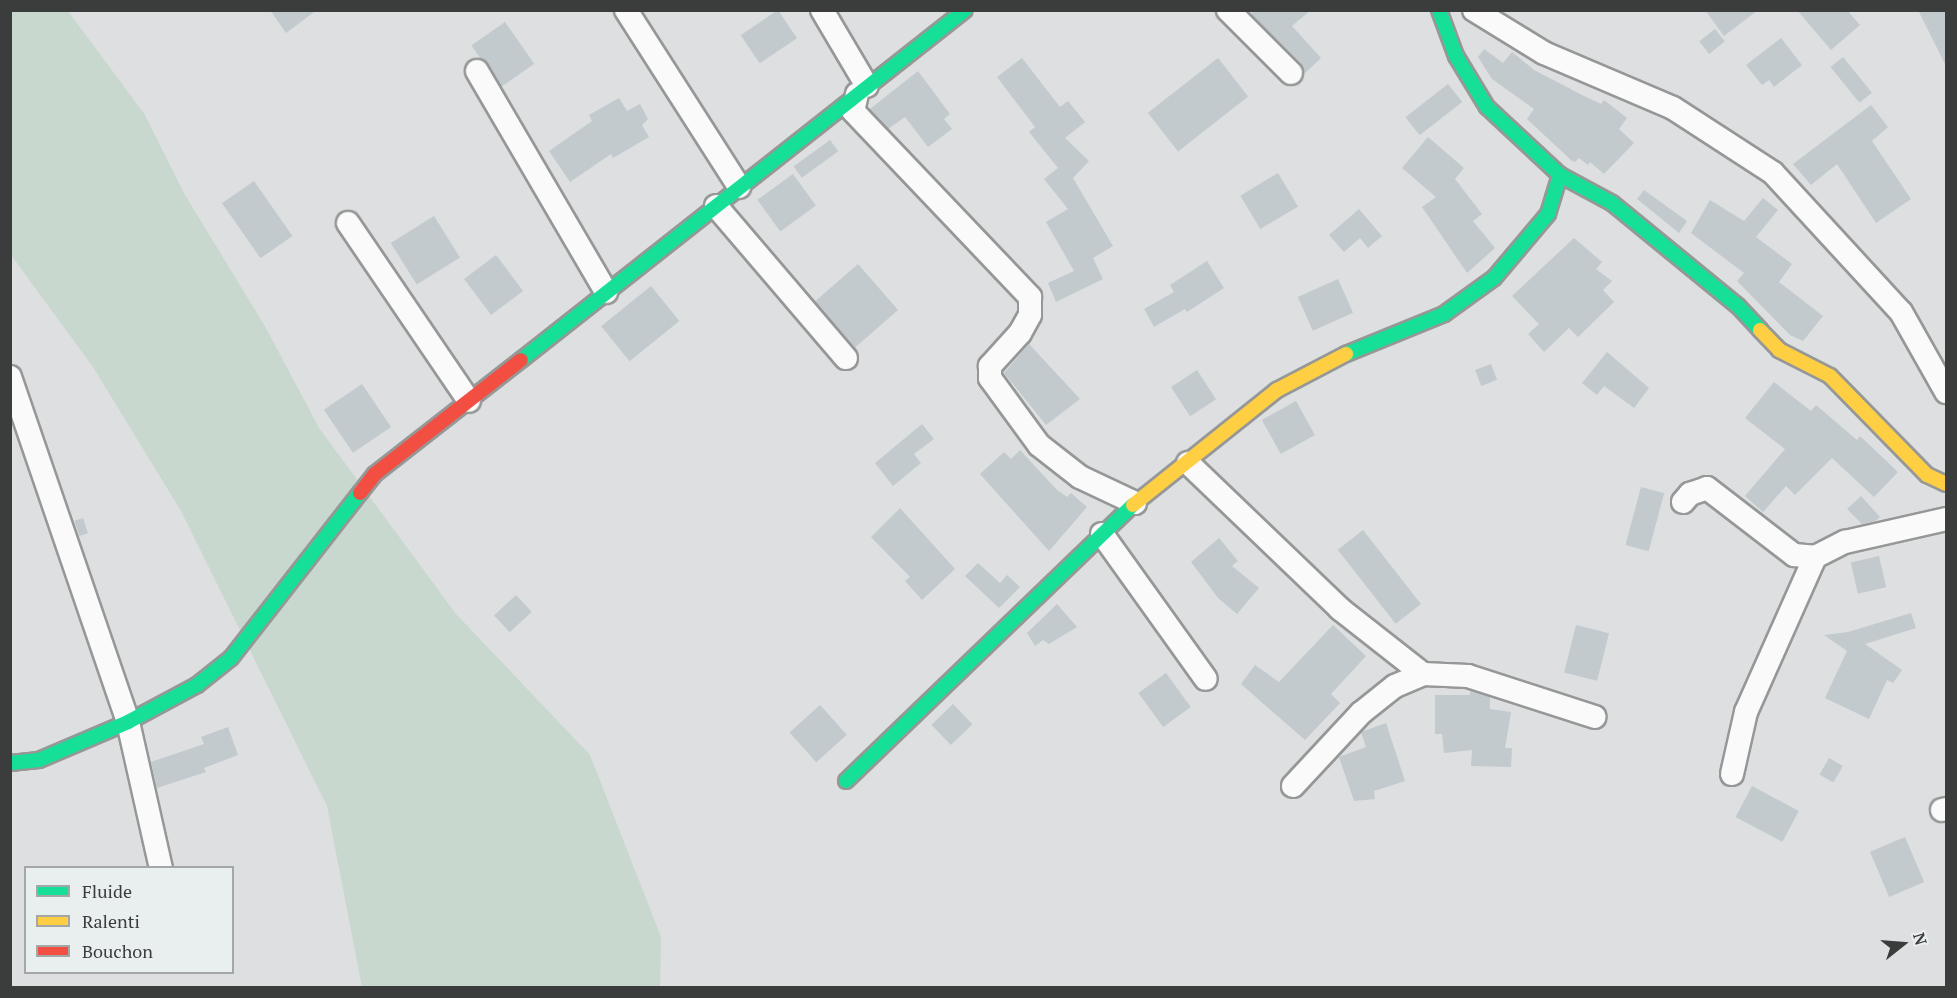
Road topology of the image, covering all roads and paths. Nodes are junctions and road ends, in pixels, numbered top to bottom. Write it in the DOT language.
graph roads {
  1 [pos="626,10"];
  2 [pos="822,10"];
  3 [pos="965,10"];
  4 [pos="1228,10"];
  5 [pos="1439,10"];
  6 [pos="1474,10"];
  7 [pos="477,70"];
  8 [pos="1291,73"];
  9 [pos="862,90"];
  10 [pos="1560,175"];
  11 [pos="739,187"];
  12 [pos="716,206"];
  13 [pos="348,223"];
  14 [pos="606,292"];
  15 [pos="846,358"];
  16 [pos="10,377"];
  17 [pos="1947,392"];
  18 [pos="468,401"];
  19 [pos="1188,463"];
  20 [pos="1947,484"];
  21 [pos="1683,502"];
  22 [pos="1135,503"];
  23 [pos="1947,519"];
  24 [pos="1102,534"];
  25 [pos="1815,557"];
  26 [pos="1423,674"];
  27 [pos="1206,679"];
  28 [pos="1595,717"];
  29 [pos="128,722"];
  30 [pos="10,763"];
  31 [pos="1732,774"];
  32 [pos="846,781"];
  33 [pos="1293,786"];
  34 [pos="161,866"];
  1 -- 11 [label="street"];
  2 -- 9 [label="street"];
  3 -- 9 [label="street"];
  4 -- 8 [label="street"];
  5 -- 10 [label="street"];
  6 -- 17 [label="street"];
  7 -- 14 [label="street"];
  9 -- 11 [label="street"];
  9 -- 22 [label="street"];
  10 -- 19 [label="street"];
  10 -- 20 [label="street"];
  11 -- 12 [label="street"];
  12 -- 14 [label="street"];
  12 -- 15 [label="street"];
  13 -- 18 [label="street"];
  14 -- 18 [label="street"];
  16 -- 29 [label="street"];
  18 -- 29 [label="street"];
  19 -- 22 [label="street"];
  19 -- 26 [label="street"];
  21 -- 25 [label="street"];
  22 -- 24 [label="street"];
  23 -- 25 [label="street"];
  24 -- 27 [label="street"];
  24 -- 32 [label="street"];
  25 -- 31 [label="street"];
  26 -- 28 [label="street"];
  26 -- 33 [label="street"];
  29 -- 30 [label="street"];
  29 -- 34 [label="street"];
}
